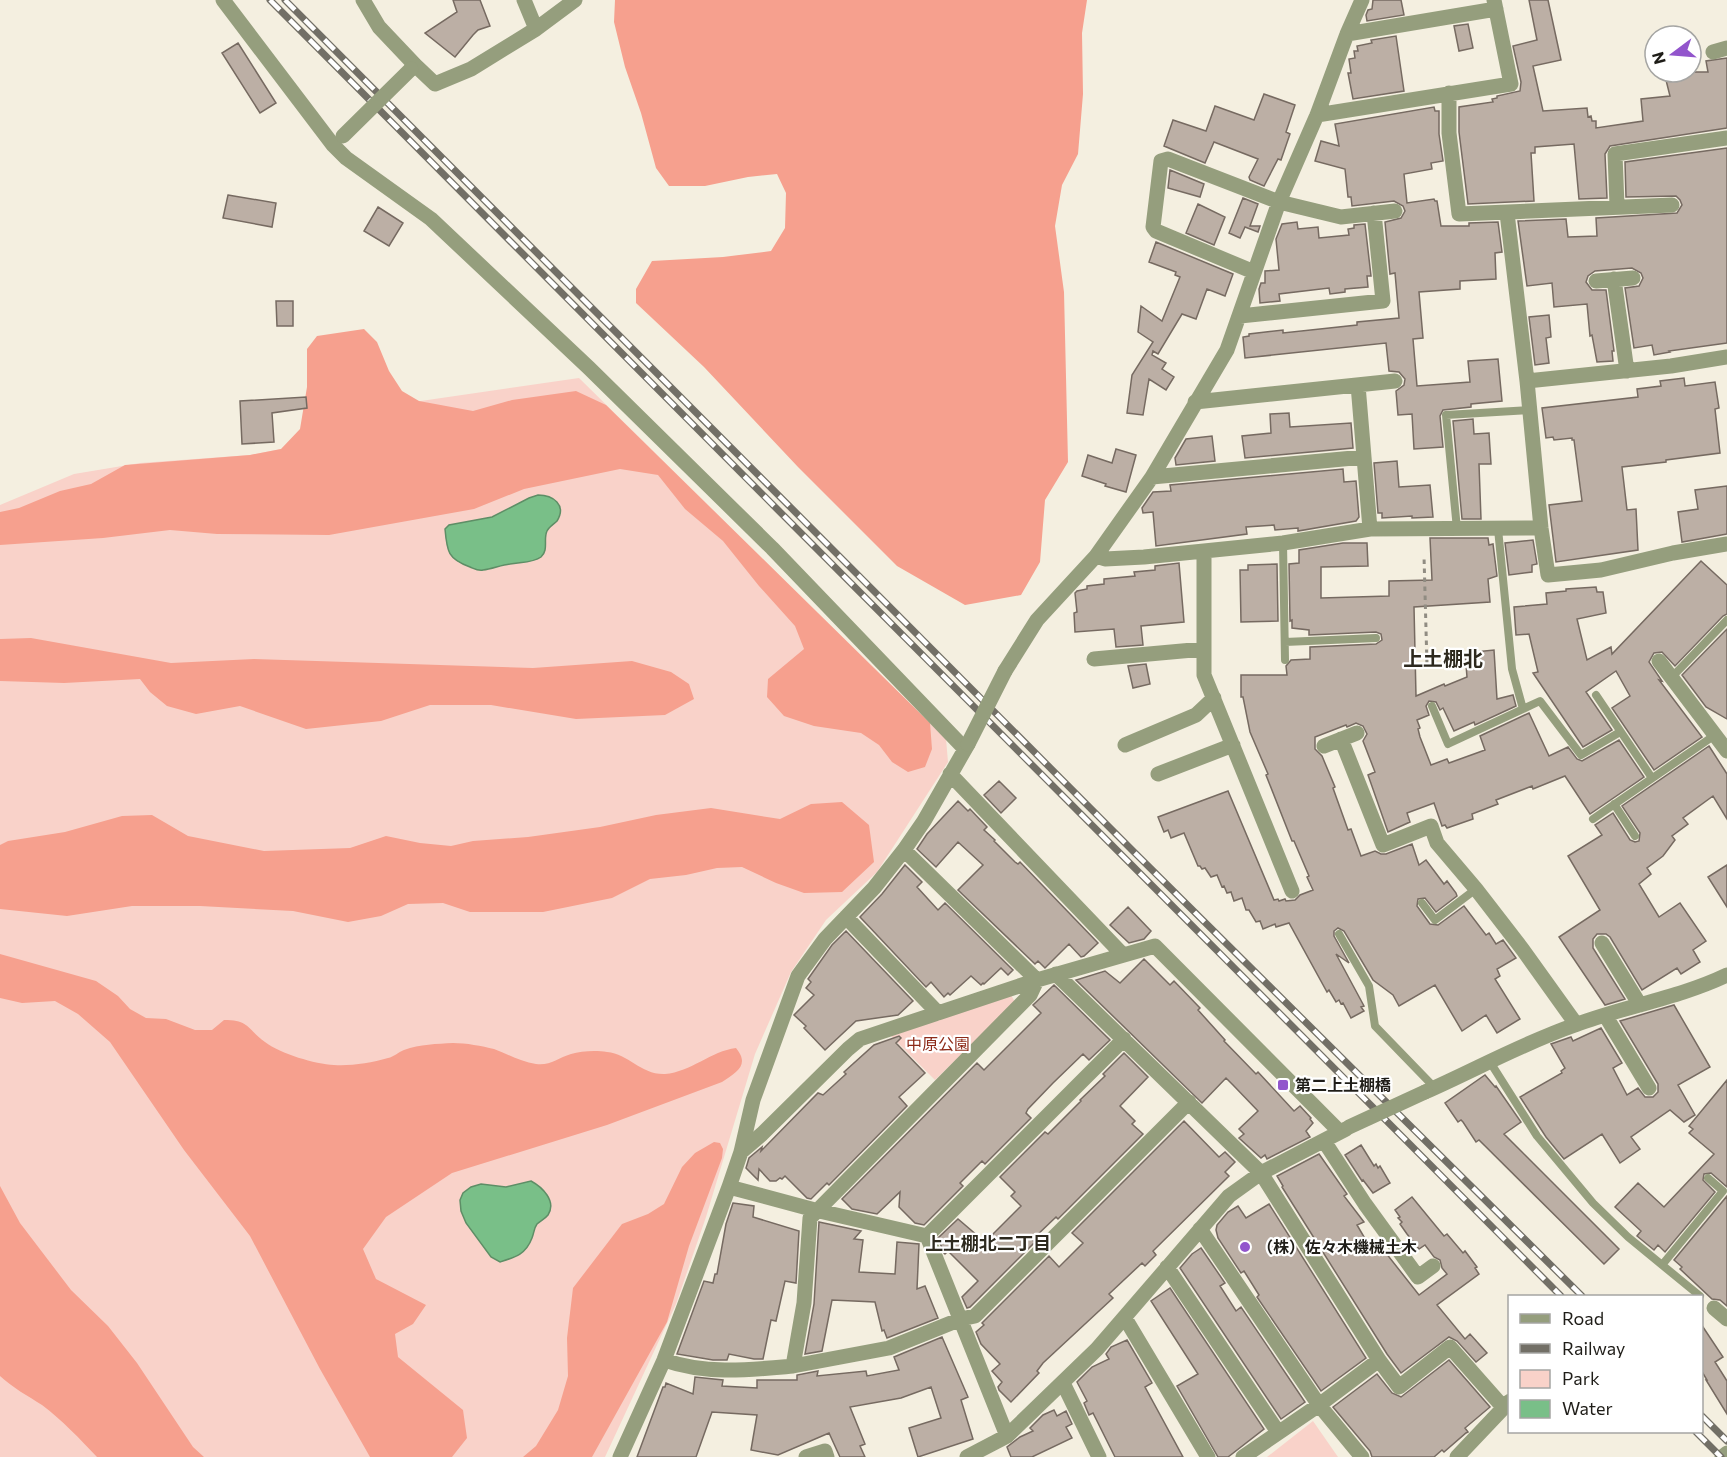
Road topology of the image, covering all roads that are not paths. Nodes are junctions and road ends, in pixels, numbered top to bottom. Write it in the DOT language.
graph roads {
  1 [pos="223,0"];
  2 [pos="363,0"];
  3 [pos="524,0"];
  4 [pos="575,0"];
  5 [pos="1362,0"];
  6 [pos="1495,4"];
  7 [pos="536,29"];
  8 [pos="1347,34"];
  9 [pos="413,67"];
  10 [pos="1449,93"];
  11 [pos="1317,115"];
  12 [pos="1727,138"];
  13 [pos="338,140"];
  14 [pos="1279,202"];
  15 [pos="1672,205"];
  16 [pos="1617,206"];
  17 [pos="1395,211"];
  18 [pos="1374,213"];
  19 [pos="1507,213"];
  20 [pos="1254,272"];
  21 [pos="1633,278"];
  22 [pos="1614,279"];
  23 [pos="1596,281"];
  24 [pos="1240,316"];
  25 [pos="1727,357"];
  26 [pos="1627,371"];
  27 [pos="1395,381"];
  28 [pos="1527,381"];
  29 [pos="1358,385"];
  30 [pos="1195,402"];
  31 [pos="1530,410"];
  32 [pos="1364,457"];
  33 [pos="1152,477"];
  34 [pos="1541,528"];
  35 [pos="1370,529"];
  36 [pos="1456,529"];
  37 [pos="1498,529"];
  38 [pos="1283,543"];
  39 [pos="1727,544"];
  40 [pos="1204,551"];
  41 [pos="1096,556"];
  42 [pos="1727,620"];
  43 [pos="1376,638"];
  44 [pos="1285,642"];
  45 [pos="1204,649"];
  46 [pos="1094,659"];
  47 [pos="1285,660"];
  48 [pos="1659,661"];
  49 [pos="1671,678"];
  50 [pos="1596,695"];
  51 [pos="1214,698"];
  52 [pos="1432,706"];
  53 [pos="1523,709"];
  54 [pos="1620,732"];
  55 [pos="1357,733"];
  56 [pos="1715,735"];
  57 [pos="1341,739"];
  58 [pos="1125,745"];
  59 [pos="1233,745"];
  60 [pos="966,746"];
  61 [pos="1324,746"];
  62 [pos="1727,751"];
  63 [pos="950,774"];
  64 [pos="1158,774"];
  65 [pos="1652,778"];
  66 [pos="1614,804"];
  67 [pos="1593,819"];
  68 [pos="1635,836"];
  69 [pos="904,850"];
  70 [pos="1476,889"];
  71 [pos="1292,891"];
  72 [pos="1422,903"];
  73 [pos="846,917"];
  74 [pos="1339,934"];
  75 [pos="1602,943"];
  76 [pos="1123,955"];
  77 [pos="1056,974"];
  78 [pos="1727,975"];
  79 [pos="1037,980"];
  80 [pos="1640,1005"];
  81 [pos="938,1012"];
  82 [pos="1605,1015"];
  83 [pos="1576,1024"];
  84 [pos="1124,1040"];
  85 [pos="1490,1062"];
  86 [pos="1649,1088"];
  87 [pos="1430,1090"];
  88 [pos="1189,1102"];
  89 [pos="1344,1130"];
  90 [pos="1324,1141"];
  91 [pos="741,1152"];
  92 [pos="1261,1173"];
  93 [pos="1708,1178"];
  94 [pos="729,1187"];
  95 [pos="815,1210"];
  96 [pos="1200,1229"];
  97 [pos="927,1236"];
  98 [pos="1662,1265"];
  99 [pos="1433,1266"];
  100 [pos="1167,1267"];
  101 [pos="1699,1295"];
  102 [pos="1703,1299"];
  103 [pos="1714,1308"];
  104 [pos="1125,1318"];
  105 [pos="961,1319"];
  106 [pos="1727,1319"];
  107 [pos="664,1360"];
  108 [pos="1380,1360"];
  109 [pos="793,1366"];
  110 [pos="1063,1383"];
  111 [pos="1506,1404"];
  112 [pos="1319,1405"];
  113 [pos="1278,1432"];
  114 [pos="1007,1436"];
  115 [pos="1727,1453"];
  116 [pos="620,1457"];
  117 [pos="806,1457"];
  118 [pos="827,1457"];
  119 [pos="967,1457"];
  120 [pos="1099,1457"];
  121 [pos="1208,1457"];
  122 [pos="1243,1457"];
  123 [pos="1362,1457"];
  124 [pos="1457,1457"];
  125 [pos="1722,1457"];
  1 -- 13 [label="street"];
  2 -- 9 [label="street"];
  3 -- 7 [label="street"];
  4 -- 7 [label="street"];
  5 -- 8 [label="street"];
  6 -- 8 [label="street"];
  6 -- 10 [label="street"];
  7 -- 9 [label="street"];
  8 -- 11 [label="street"];
  9 -- 13 [label="street, bridge"];
  10 -- 11 [label="street"];
  10 -- 19 [label="street"];
  11 -- 14 [label="street"];
  12 -- 16 [label="street"];
  13 -- 60 [label="street"];
  14 -- 18 [label="street"];
  14 -- 20 [label="street"];
  14 -- 20 [label="street"];
  15 -- 16 [label="street"];
  16 -- 19 [label="street"];
  17 -- 18 [label="street"];
  18 -- 24 [label="street"];
  19 -- 28 [label="street"];
  20 -- 24 [label="street"];
  21 -- 22 [label="street"];
  22 -- 23 [label="street"];
  22 -- 26 [label="street"];
  24 -- 30 [label="street"];
  25 -- 26 [label="street"];
  26 -- 28 [label="street"];
  27 -- 29 [label="street"];
  28 -- 31 [label="street"];
  29 -- 30 [label="street"];
  29 -- 32 [label="street"];
  30 -- 33 [label="street"];
  31 -- 34 [label="street"];
  31 -- 36 [label="lane"];
  32 -- 33 [label="street"];
  32 -- 35 [label="street"];
  33 -- 41 [label="street"];
  34 -- 37 [label="street"];
  34 -- 39 [label="street"];
  35 -- 36 [label="street"];
  35 -- 38 [label="street"];
  36 -- 37 [label="street"];
  37 -- 53 [label="lane"];
  38 -- 40 [label="street"];
  38 -- 44 [label="lane"];
  40 -- 41 [label="street"];
  40 -- 45 [label="street"];
  41 -- 60 [label="street, bridge"];
  42 -- 49 [label="lane"];
  43 -- 44 [label="lane"];
  44 -- 47 [label="lane"];
  45 -- 46 [label="street"];
  45 -- 51 [label="street"];
  48 -- 49 [label="street"];
  49 -- 56 [label="street"];
  50 -- 54 [label="lane"];
  51 -- 58 [label="street"];
  51 -- 59 [label="street"];
  52 -- 53 [label="lane"];
  53 -- 54 [label="lane"];
  54 -- 65 [label="lane"];
  55 -- 57 [label="street"];
  56 -- 62 [label="street"];
  56 -- 65 [label="lane"];
  57 -- 61 [label="street"];
  57 -- 70 [label="street"];
  59 -- 64 [label="street"];
  59 -- 71 [label="street"];
  60 -- 63 [label="street"];
  63 -- 69 [label="street"];
  63 -- 76 [label="street"];
  65 -- 66 [label="lane"];
  66 -- 67 [label="lane"];
  66 -- 68 [label="lane"];
  69 -- 73 [label="street"];
  69 -- 79 [label="street"];
  70 -- 72 [label="lane"];
  70 -- 83 [label="street"];
  73 -- 81 [label="street"];
  73 -- 91 [label="street"];
  74 -- 87 [label="lane"];
  75 -- 80 [label="street"];
  76 -- 77 [label="street"];
  76 -- 89 [label="street"];
  77 -- 79 [label="street"];
  77 -- 84 [label="street"];
  78 -- 80 [label="street"];
  79 -- 81 [label="street"];
  79 -- 95 [label="street"];
  80 -- 82 [label="street"];
  81 -- 91 [label="street"];
  82 -- 83 [label="street"];
  82 -- 86 [label="street"];
  83 -- 85 [label="street"];
  84 -- 88 [label="street"];
  84 -- 97 [label="street"];
  85 -- 87 [label="street"];
  85 -- 98 [label="lane"];
  87 -- 89 [label="street, bridge"];
  88 -- 92 [label="street"];
  88 -- 105 [label="street"];
  89 -- 90 [label="street"];
  90 -- 92 [label="street"];
  90 -- 99 [label="street"];
  91 -- 94 [label="street"];
  92 -- 96 [label="street"];
  92 -- 108 [label="street"];
  93 -- 98 [label="lane"];
  94 -- 95 [label="street"];
  94 -- 107 [label="street"];
  95 -- 97 [label="street"];
  95 -- 109 [label="street"];
  96 -- 100 [label="street"];
  96 -- 112 [label="street"];
  97 -- 105 [label="street"];
  98 -- 101 [label="lane"];
  100 -- 104 [label="street"];
  100 -- 113 [label="street"];
  102 -- 103 [label="lane"];
  103 -- 106 [label="street"];
  104 -- 110 [label="street"];
  104 -- 121 [label="street"];
  105 -- 109 [label="street"];
  105 -- 114 [label="street"];
  107 -- 109 [label="street"];
  107 -- 116 [label="street"];
  108 -- 111 [label="street"];
  108 -- 112 [label="street"];
  110 -- 114 [label="street"];
  110 -- 120 [label="street"];
  111 -- 124 [label="street"];
  112 -- 113 [label="street"];
  112 -- 123 [label="street"];
  113 -- 122 [label="street"];
  114 -- 119 [label="street"];
  115 -- 125 [label="street"];
  117 -- 118 [label="street"];
}
